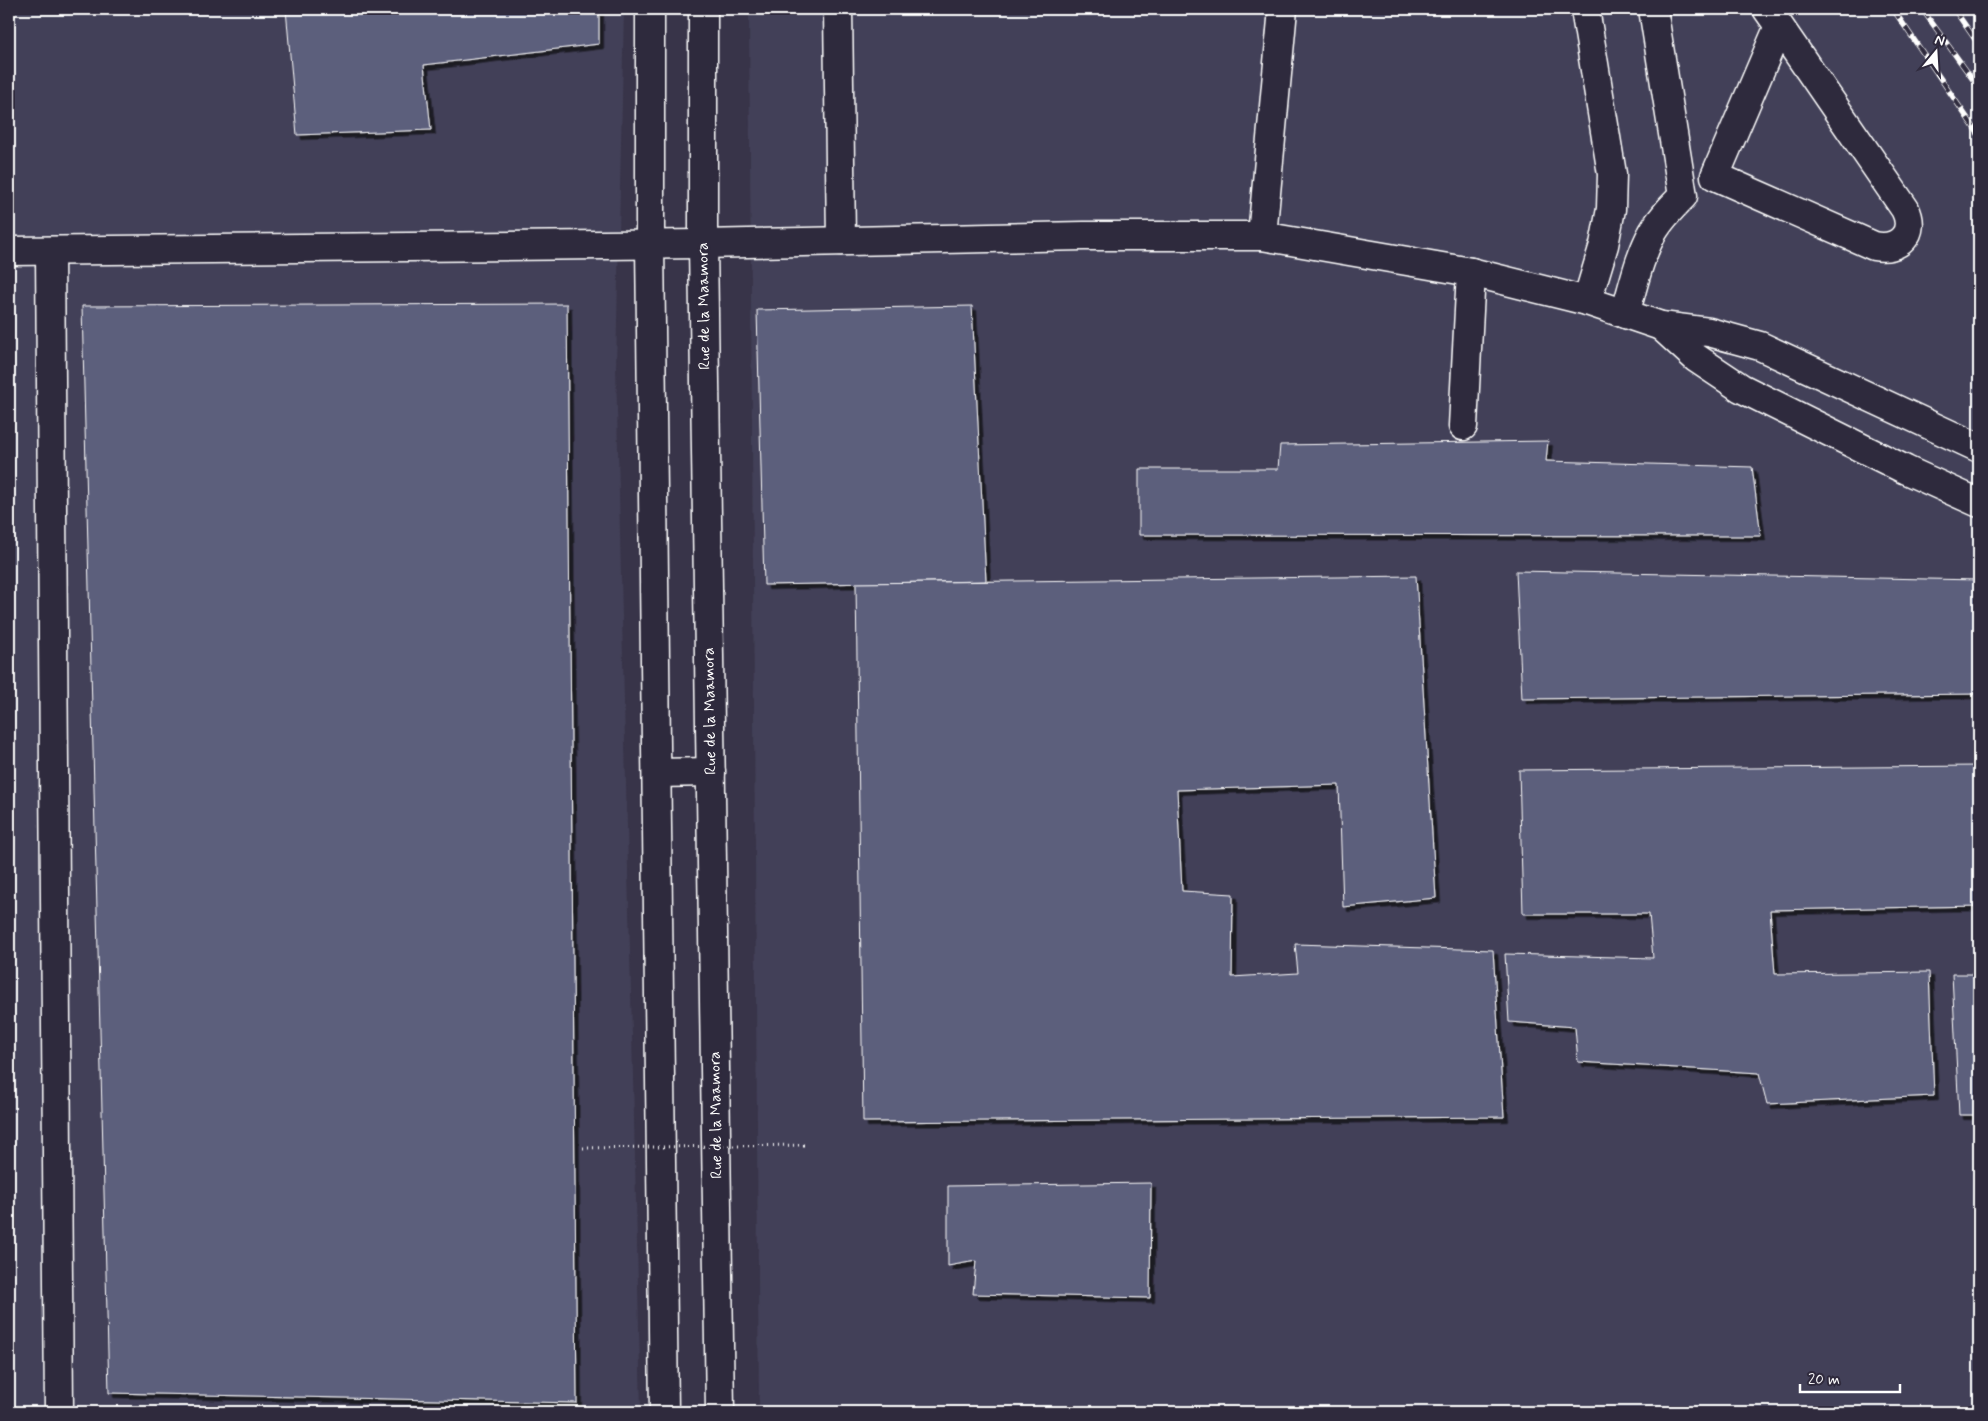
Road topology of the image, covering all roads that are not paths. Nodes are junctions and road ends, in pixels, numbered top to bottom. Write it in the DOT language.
graph roads {
  1 [pos="650,9"];
  2 [pos="703,9"];
  3 [pos="838,9"];
  4 [pos="1283,9"];
  5 [pos="1585,9"];
  6 [pos="1653,9"];
  7 [pos="1773,17"];
  8 [pos="1715,176"];
  9 [pos="1683,196"];
  10 [pos="1262,236"];
  11 [pos="841,241"];
  12 [pos="650,244"];
  13 [pos="703,244"];
  14 [pos="50,250"];
  15 [pos="9,251"];
  16 [pos="1471,272"];
  17 [pos="1587,302"];
  18 [pos="1624,314"];
  19 [pos="1661,326"];
  20 [pos="1463,426"];
  21 [pos="1979,448"];
  22 [pos="1979,503"];
  23 [pos="711,772"];
  24 [pos="657,773"];
  25 [pos="59,1412"];
  26 [pos="664,1412"];
  27 [pos="720,1412"];
  1 -- 12 [label="street"];
  2 -- 13 [label="street, Rue de la Maamora"];
  3 -- 11 [label="street"];
  4 -- 10 [label="street"];
  5 -- 17 [label="street"];
  6 -- 9 [label="street"];
  7 -- 8 [label="street"];
  7 -- 8 [label="street"];
  8 -- 9 [label="street"];
  9 -- 18 [label="street"];
  10 -- 11 [label="street"];
  10 -- 16 [label="street"];
  11 -- 13 [label="street"];
  12 -- 13 [label="street"];
  12 -- 14 [label="street"];
  12 -- 24 [label="street"];
  13 -- 23 [label="street, Rue de la Maamora"];
  14 -- 15 [label="street"];
  14 -- 25 [label="street"];
  16 -- 17 [label="street"];
  16 -- 20 [label="street"];
  17 -- 18 [label="street"];
  18 -- 19 [label="street"];
  19 -- 21 [label="street"];
  19 -- 22 [label="street"];
  23 -- 24 [label="street"];
  23 -- 27 [label="street, Rue de la Maamora"];
  24 -- 26 [label="street"];
}
